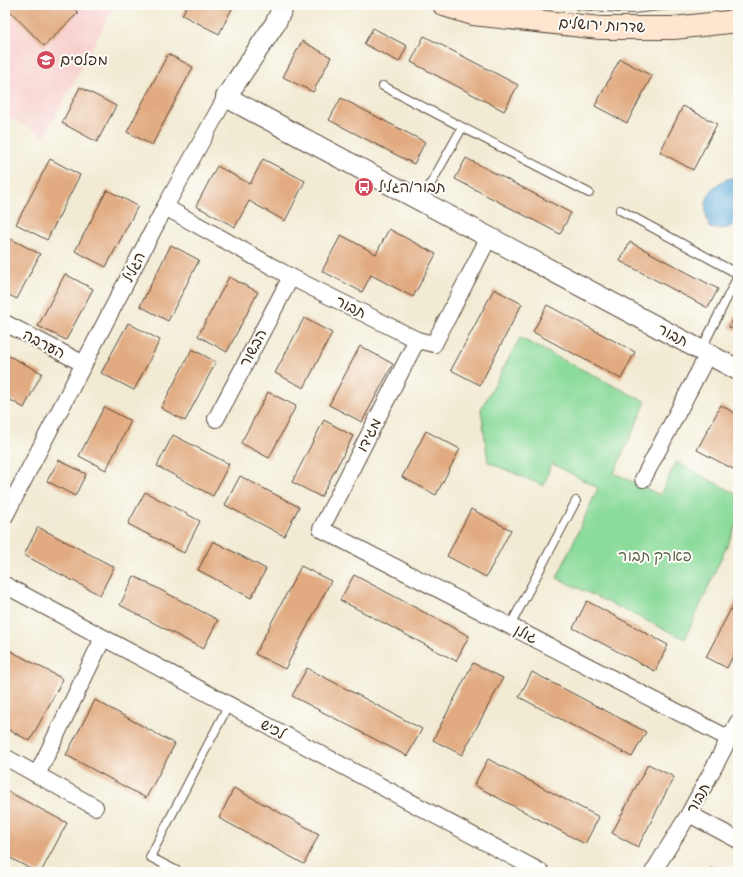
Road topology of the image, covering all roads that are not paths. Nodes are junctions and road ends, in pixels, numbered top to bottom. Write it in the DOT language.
graph roads {
  1 [pos="284,5"];
  2 [pos="293,5"];
  3 [pos="444,5"];
  4 [pos="579,5"];
  5 [pos="669,5"];
  6 [pos="738,21"];
  7 [pos="275,24"];
  8 [pos="383,86"];
  9 [pos="226,97"];
  10 [pos="462,128"];
  11 [pos="589,193"];
  12 [pos="421,201"];
  13 [pos="165,207"];
  14 [pos="620,210"];
  15 [pos="489,237"];
  16 [pos="738,275"];
  17 [pos="291,276"];
  18 [pos="5,323"];
  19 [pos="417,340"];
  20 [pos="705,352"];
  21 [pos="84,364"];
  22 [pos="738,370"];
  23 [pos="216,419"];
  24 [pos="643,479"];
  25 [pos="576,501"];
  26 [pos="5,516"];
  27 [pos="321,529"];
  28 [pos="5,585"];
  29 [pos="510,626"];
  30 [pos="103,638"];
  31 [pos="228,706"];
  32 [pos="738,722"];
  33 [pos="730,739"];
  34 [pos="5,757"];
  35 [pos="37,775"];
  36 [pos="95,807"];
  37 [pos="689,814"];
  38 [pos="738,840"];
  39 [pos="178,872"];
  40 [pos="541,872"];
  41 [pos="653,872"];
  1 -- 7 [label="street, הגליל"];
  2 -- 7 [label="street, הגליל"];
  3 -- 6 [label="main road, שדרות ירושלים"];
  4 -- 5 [label="lane"];
  7 -- 9 [label="street, הגליל"];
  8 -- 10 [label="lane"];
  9 -- 12 [label="street, תבור"];
  9 -- 13 [label="street, הגליל"];
  10 -- 11 [label="lane"];
  10 -- 12 [label="lane"];
  12 -- 15 [label="street, תבור"];
  13 -- 17 [label="street, תבור"];
  13 -- 21 [label="street, הגליל"];
  14 -- 16 [label="lane"];
  15 -- 19 [label="street, תבור"];
  15 -- 20 [label="street, תבור"];
  16 -- 20 [label="lane"];
  17 -- 19 [label="street, תבור"];
  17 -- 23 [label="street, הבשור"];
  18 -- 21 [label="street, הערבה"];
  19 -- 27 [label="street, מגידו"];
  20 -- 22 [label="street, תבור"];
  20 -- 24 [label="street"];
  21 -- 26 [label="street, הגליל"];
  25 -- 29 [label="lane"];
  27 -- 29 [label="street, גולן"];
  28 -- 30 [label="street, לכיש"];
  29 -- 33 [label="street, גולן"];
  30 -- 31 [label="street, לכיש"];
  30 -- 35 [label="street"];
  31 -- 39 [label="lane"];
  31 -- 40 [label="street, לכיש"];
  32 -- 33 [label="street, תבור"];
  33 -- 37 [label="street, תבור"];
  34 -- 35 [label="street"];
  35 -- 36 [label="street"];
  37 -- 38 [label="street"];
  37 -- 41 [label="street, תבור"];
}
